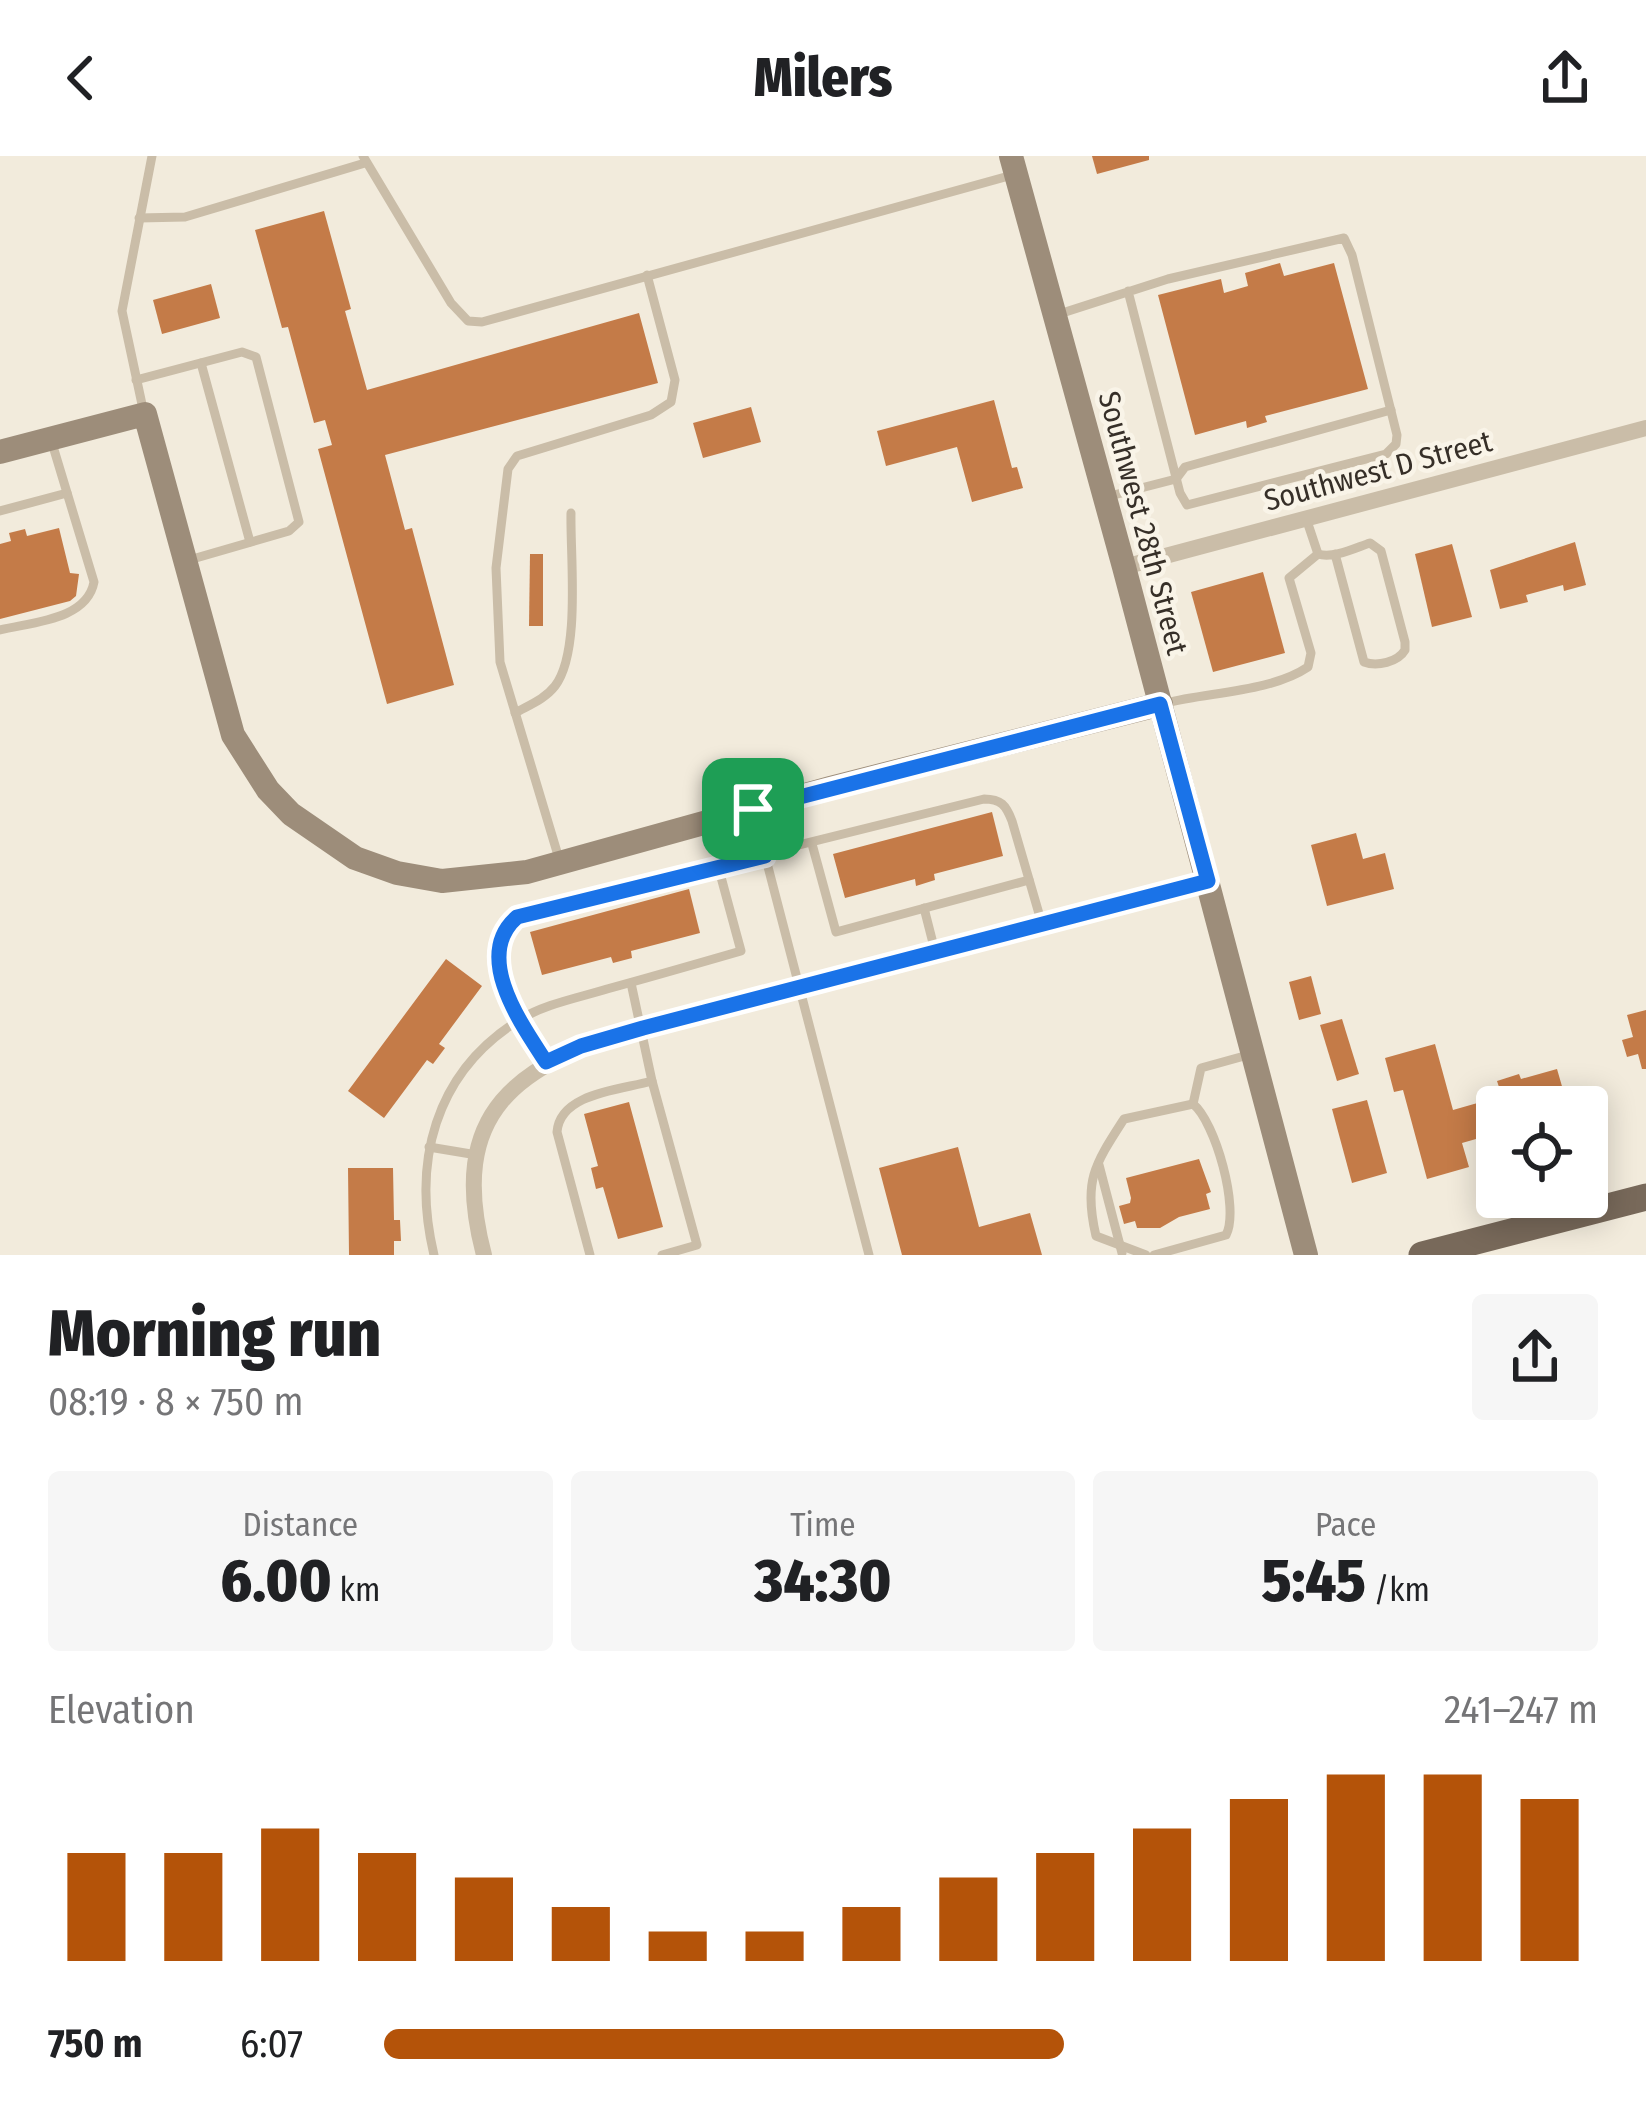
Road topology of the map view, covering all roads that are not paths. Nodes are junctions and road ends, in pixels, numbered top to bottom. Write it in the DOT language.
graph roads {
  1 [pos="152,156"];
  2 [pos="364,160"];
  3 [pos="1013,165"];
  4 [pos="139,218"];
  5 [pos="646,275"];
  6 [pos="1128,292"];
  7 [pos="1056,315"];
  8 [pos="201,363"];
  9 [pos="136,380"];
  10 [pos="1391,410"];
  11 [pos="145,413"];
  12 [pos="1646,428"];
  13 [pos="51,439"];
  14 [pos="0,452"];
  15 [pos="1176,479"];
  16 [pos="67,493"];
  17 [pos="1105,497"];
  18 [pos="0,512"];
  19 [pos="571,513"];
  20 [pos="1306,518"];
  21 [pos="250,542"];
  22 [pos="1318,554"];
  23 [pos="1334,554"];
  24 [pos="183,562"];
  25 [pos="1124,567"];
  26 [pos="0,630"];
  27 [pos="1160,704"];
  28 [pos="515,713"];
  29 [pos="753,809"];
  30 [pos="812,844"];
  31 [pos="765,856"];
  32 [pos="561,862"];
  33 [pos="718,866"];
  34 [pos="1029,880"];
  35 [pos="1208,881"];
  36 [pos="924,908"];
  37 [pos="1042,924"];
  38 [pos="935,951"];
  39 [pos="631,982"];
  40 [pos="800,987"];
  41 [pos="519,1020"];
  42 [pos="643,1028"];
  43 [pos="1254,1053"];
  44 [pos="546,1062"];
  45 [pos="652,1081"];
  46 [pos="1193,1104"];
  47 [pos="429,1147"];
  48 [pos="476,1155"];
  49 [pos="1098,1160"];
  50 [pos="1646,1197"];
  51 [pos="1479,1248"];
  52 [pos="1122,1252"];
  53 [pos="434,1255"];
  54 [pos="484,1255"];
  55 [pos="590,1255"];
  56 [pos="662,1255"];
  57 [pos="869,1255"];
  58 [pos="1150,1255"];
  59 [pos="1306,1255"];
  60 [pos="1422,1255"];
  1 -- 4 [label="lane"];
  2 -- 4 [label="lane"];
  2 -- 5 [label="lane"];
  3 -- 5 [label="lane"];
  3 -- 7 [label="street, Southwest 28th Street"];
  4 -- 9 [label="lane"];
  5 -- 28 [label="lane"];
  6 -- 7 [label="lane"];
  6 -- 10 [label="lane"];
  6 -- 15 [label="lane"];
  7 -- 17 [label="street, Southwest 28th Street"];
  8 -- 9 [label="lane"];
  8 -- 21 [label="lane"];
  8 -- 21 [label="lane"];
  9 -- 11 [label="lane"];
  10 -- 15 [label="lane"];
  10 -- 15 [label="lane"];
  11 -- 13 [label="street"];
  11 -- 24 [label="street"];
  12 -- 20 [label="street, Southwest D Street"];
  13 -- 14 [label="street"];
  13 -- 16 [label="lane"];
  15 -- 17 [label="lane"];
  16 -- 18 [label="lane"];
  16 -- 26 [label="lane"];
  17 -- 25 [label="street, Southwest 28th Street"];
  19 -- 28 [label="lane"];
  20 -- 22 [label="lane"];
  20 -- 25 [label="street, Southwest D Street"];
  21 -- 24 [label="lane"];
  22 -- 23 [label="lane"];
  22 -- 27 [label="lane"];
  23 -- 23 [label="lane"];
  24 -- 32 [label="street"];
  25 -- 27 [label="street, Southwest 28th Street"];
  27 -- 29 [label="street"];
  27 -- 35 [label="street, Southwest 28th Street"];
  28 -- 32 [label="lane"];
  29 -- 31 [label="lane"];
  29 -- 32 [label="street"];
  30 -- 31 [label="lane"];
  30 -- 34 [label="lane"];
  30 -- 36 [label="lane"];
  31 -- 33 [label="lane"];
  31 -- 40 [label="lane"];
  33 -- 39 [label="lane"];
  33 -- 41 [label="lane"];
  34 -- 36 [label="lane"];
  34 -- 37 [label="lane"];
  35 -- 37 [label="street"];
  35 -- 43 [label="street, Southwest 28th Street"];
  36 -- 38 [label="lane"];
  37 -- 38 [label="street"];
  38 -- 40 [label="street"];
  39 -- 41 [label="lane"];
  39 -- 42 [label="lane"];
  40 -- 42 [label="street"];
  40 -- 57 [label="lane"];
  41 -- 44 [label="lane"];
  41 -- 47 [label="lane"];
  42 -- 44 [label="street"];
  42 -- 45 [label="lane"];
  43 -- 46 [label="lane"];
  43 -- 59 [label="street, Southwest 28th Street"];
  44 -- 48 [label="street"];
  45 -- 55 [label="lane"];
  45 -- 56 [label="lane"];
  46 -- 49 [label="lane"];
  46 -- 58 [label="lane"];
  47 -- 48 [label="lane"];
  47 -- 53 [label="lane"];
  48 -- 54 [label="street"];
  49 -- 52 [label="lane"];
  49 -- 52 [label="lane"];
  50 -- 51 [label="main road"];
  51 -- 60 [label="main road"];
  52 -- 58 [label="lane"];
}
